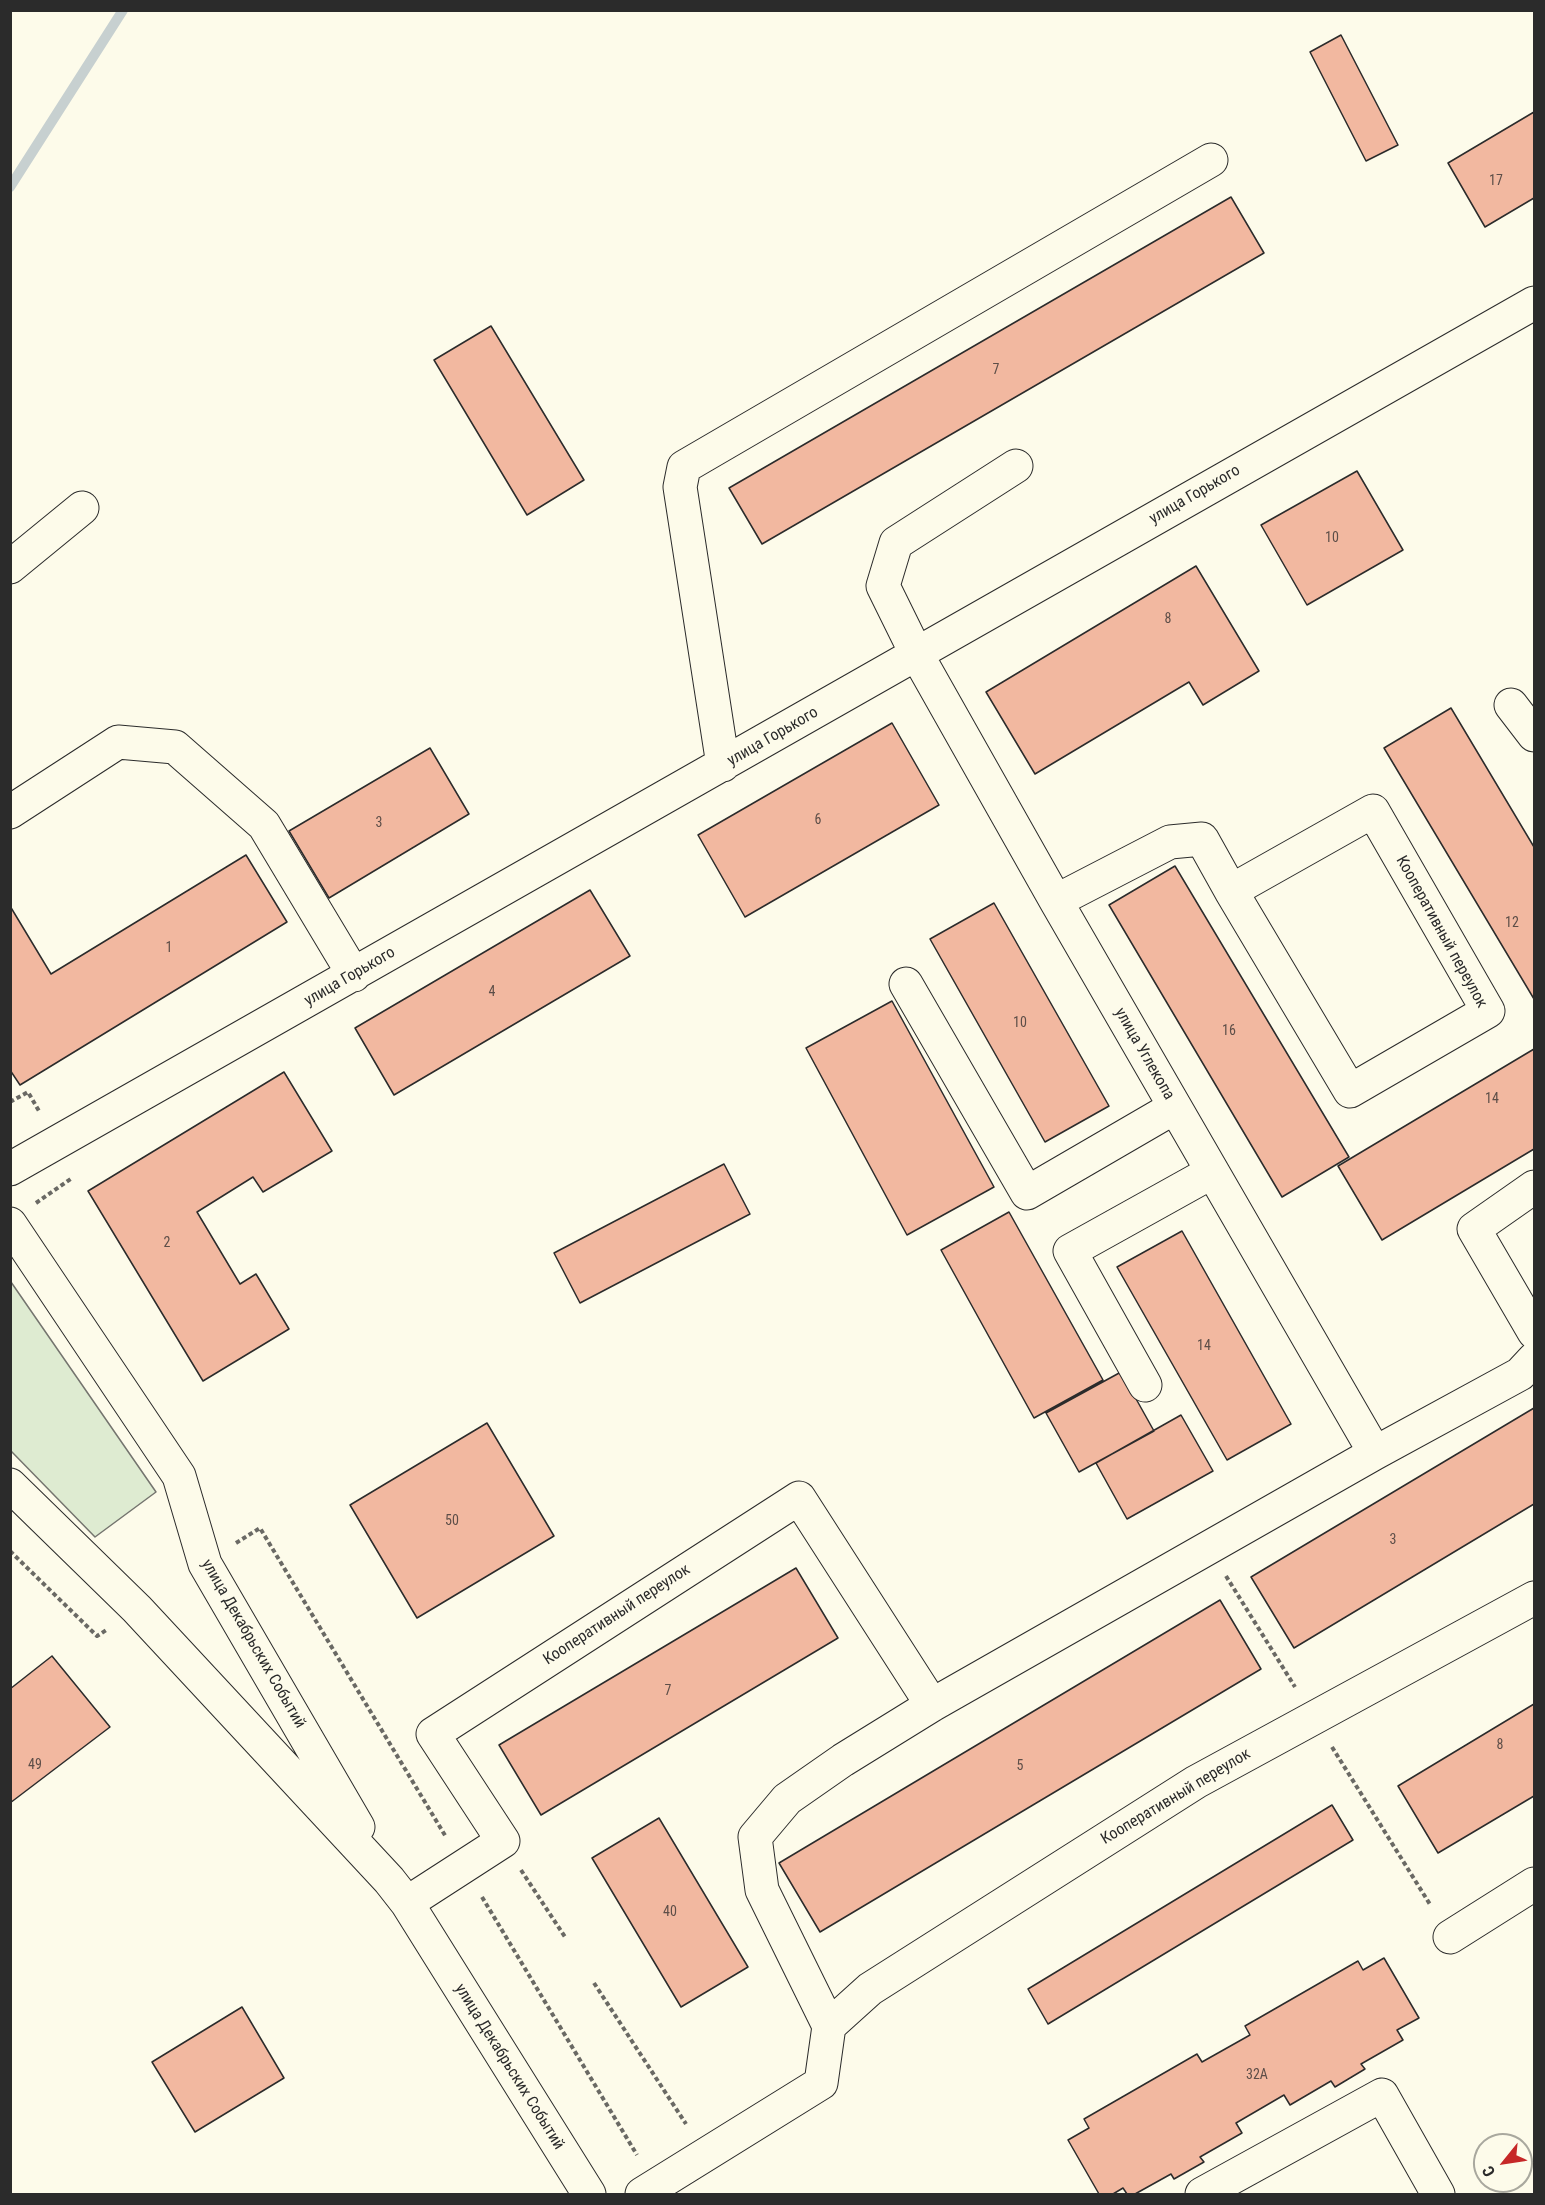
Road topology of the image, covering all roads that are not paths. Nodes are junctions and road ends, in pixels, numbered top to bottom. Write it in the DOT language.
graph roads {
  1 [pos="1211,160"];
  2 [pos="1534,303"];
  3 [pos="1016,466"];
  4 [pos="82,508"];
  5 [pos="10,567"];
  6 [pos="916,653"];
  7 [pos="1511,705"];
  8 [pos="1534,735"];
  9 [pos="723,765"];
  10 [pos="10,812"];
  11 [pos="1231,891"];
  12 [pos="1056,901"];
  13 [pos="354,975"];
  14 [pos="906,984"];
  15 [pos="1175,1107"];
  16 [pos="10,1169"];
  17 [pos="1212,1172"];
  18 [pos="1534,1187"];
  19 [pos="10,1224"];
  20 [pos="1534,1332"];
  21 [pos="1534,1359"];
  22 [pos="1145,1385"];
  23 [pos="1375,1452"];
  24 [pos="10,1485"];
  25 [pos="1532,1603"];
  26 [pos="932,1705"];
  27 [pos="1534,1884"];
  28 [pos="398,1892"];
  29 [pos="1450,1936"];
  30 [pos="829,2026"];
  31 [pos="649,2190"];
  32 [pos="589,2194"];
  33 [pos="1202,2194"];
  34 [pos="1438,2194"];
  1 -- 9 [label="street"];
  2 -- 6 [label="street, улица Горького"];
  3 -- 6 [label="street, улица Углекопа"];
  4 -- 5 [label="street"];
  6 -- 9 [label="street, улица Горького"];
  6 -- 12 [label="street, улица Углекопа"];
  7 -- 8 [label="street"];
  9 -- 13 [label="street, улица Горького"];
  10 -- 13 [label="street"];
  11 -- 11 [label="street, Кооперативный переулок"];
  11 -- 12 [label="street, Кооперативный переулок"];
  12 -- 15 [label="street, улица Углекопа"];
  13 -- 16 [label="street, улица Горького"];
  14 -- 15 [label="street"];
  15 -- 17 [label="street, улица Углекопа"];
  17 -- 22 [label="street"];
  17 -- 23 [label="street, улица Углекопа"];
  18 -- 20 [label="street"];
  19 -- 28 [label="street, улица Декабрьских Событий"];
  21 -- 23 [label="street"];
  23 -- 26 [label="street"];
  24 -- 28 [label="street, улица Декабрьских Событий"];
  25 -- 30 [label="street, Кооперативный переулок"];
  26 -- 28 [label="street, Кооперативный переулок"];
  26 -- 30 [label="street"];
  27 -- 29 [label="street"];
  28 -- 32 [label="street, улица Декабрьских Событий"];
  30 -- 31 [label="street"];
  33 -- 34 [label="street"];
}
